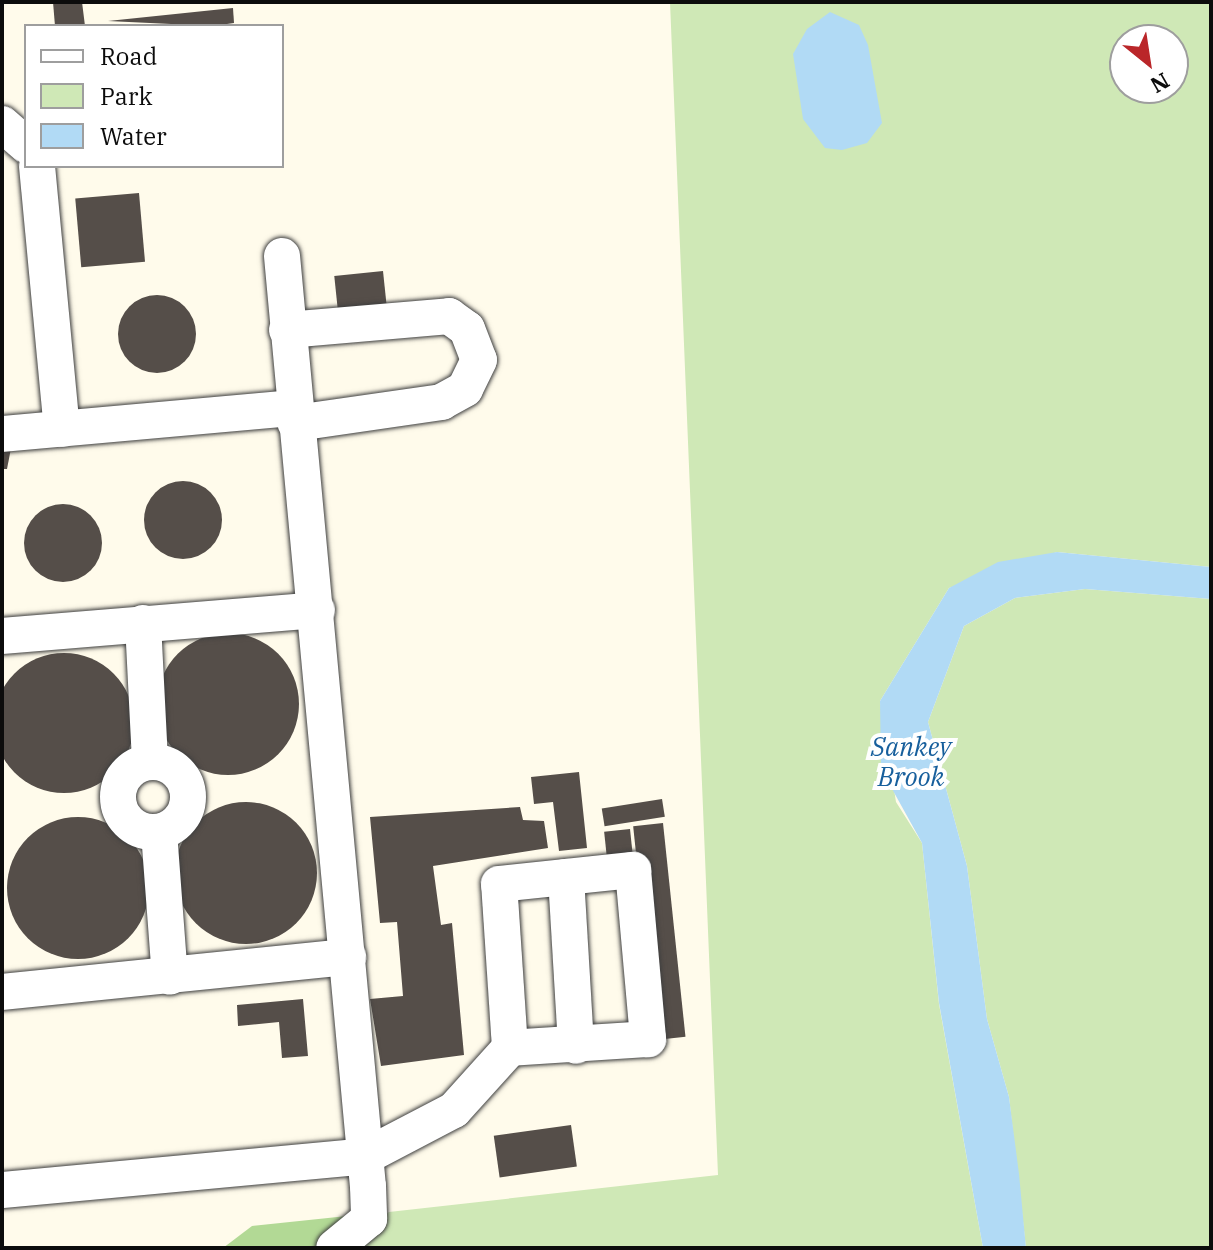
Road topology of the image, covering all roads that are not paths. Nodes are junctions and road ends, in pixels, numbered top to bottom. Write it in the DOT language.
graph roads {
  1 [pos="2,124"];
  2 [pos="24,143"];
  3 [pos="37,168"];
  4 [pos="282,256"];
  5 [pos="287,330"];
  6 [pos="294,416"];
  7 [pos="62,429"];
  8 [pos="2,434"];
  9 [pos="317,610"];
  10 [pos="143,623"];
  11 [pos="2,636"];
  12 [pos="150,762"];
  13 [pos="159,832"];
  14 [pos="566,877"];
  15 [pos="348,957"];
  16 [pos="170,977"];
  17 [pos="2,992"];
  18 [pos="576,1046"];
  19 [pos="510,1048"];
  20 [pos="366,1156"];
  21 [pos="2,1190"];
  22 [pos="334,1248"];
  1 -- 2 [label="lane"];
  3 -- 7 [label="lane"];
  4 -- 5 [label="lane"];
  5 -- 6 [label="lane"];
  5 -- 6 [label="lane"];
  6 -- 7 [label="lane"];
  6 -- 9 [label="lane"];
  7 -- 8 [label="lane"];
  9 -- 10 [label="lane"];
  9 -- 15 [label="lane"];
  10 -- 11 [label="lane"];
  10 -- 12 [label="lane"];
  12 -- 13 [label="lane"];
  12 -- 13 [label="lane"];
  13 -- 16 [label="lane"];
  14 -- 18 [label="lane"];
  14 -- 18 [label="lane"];
  14 -- 19 [label="lane"];
  15 -- 16 [label="lane"];
  15 -- 20 [label="lane"];
  16 -- 17 [label="lane"];
  18 -- 19 [label="lane"];
  19 -- 20 [label="lane"];
  20 -- 21 [label="lane"];
  20 -- 22 [label="lane"];
}
